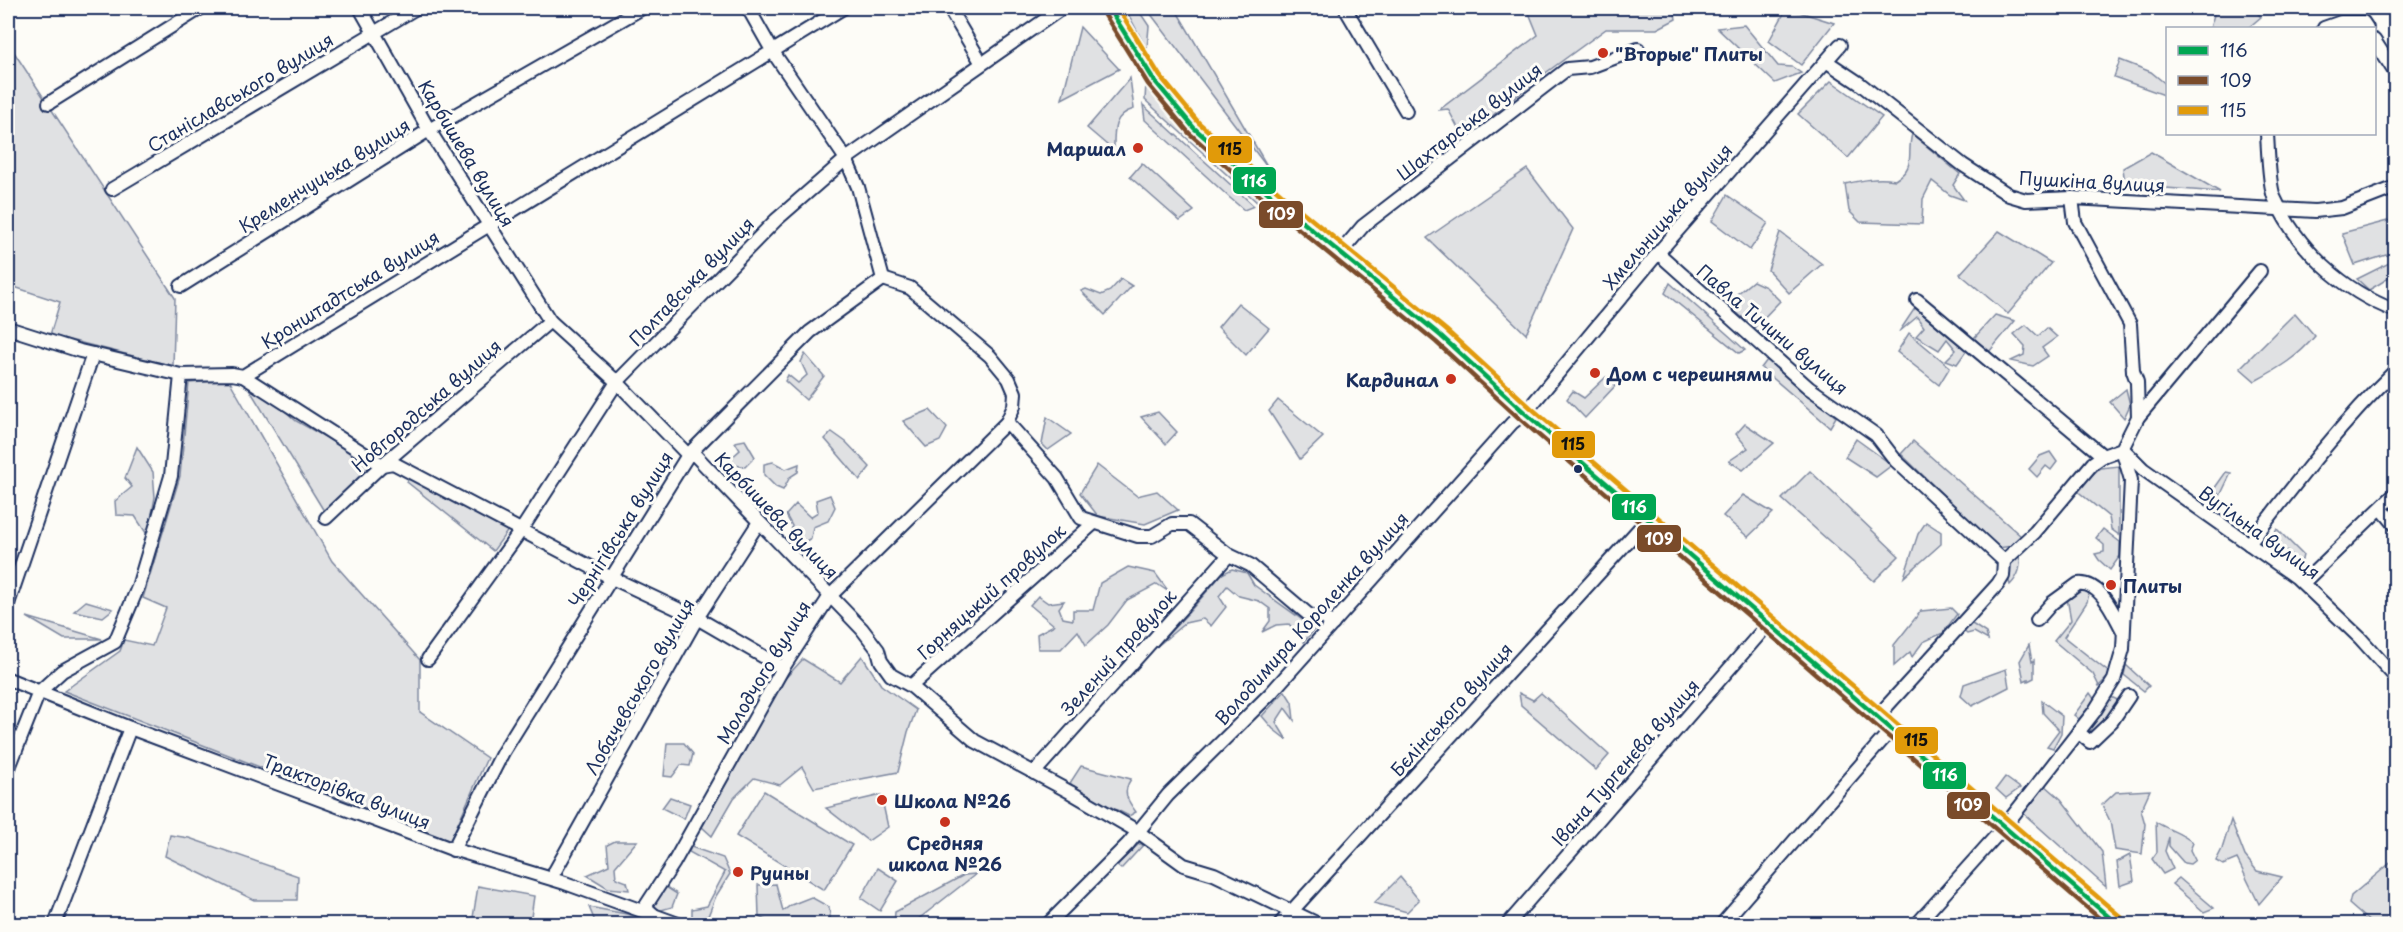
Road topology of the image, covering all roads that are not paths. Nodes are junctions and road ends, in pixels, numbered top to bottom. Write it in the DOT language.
graph roads {
  1 [pos="201,8"];
  2 [pos="360,8"];
  3 [pos="416,8"];
  4 [pos="642,8"];
  5 [pos="748,8"];
  6 [pos="843,8"];
  7 [pos="949,8"];
  8 [pos="1062,8"];
  9 [pos="1109,8"];
  10 [pos="1345,8"];
  11 [pos="2365,25"];
  12 [pos="2327,27"];
  13 [pos="375,33"];
  14 [pos="2376,43"];
  15 [pos="1840,45"];
  16 [pos="1638,49"];
  17 [pos="773,52"];
  18 [pos="1826,61"];
  19 [pos="981,62"];
  20 [pos="2396,74"];
  21 [pos="49,103"];
  22 [pos="1406,111"];
  23 [pos="429,130"];
  24 [pos="2267,135"];
  25 [pos="846,159"];
  26 [pos="2396,187"];
  27 [pos="112,189"];
  28 [pos="2072,198"];
  29 [pos="2282,210"];
  30 [pos="488,226"];
  31 [pos="1340,252"];
  32 [pos="1658,253"];
  33 [pos="2260,271"];
  34 [pos="883,279"];
  35 [pos="182,286"];
  36 [pos="1917,300"];
  37 [pos="2396,311"];
  38 [pos="550,321"];
  39 [pos="8,328"];
  40 [pos="93,354"];
  41 [pos="2396,370"];
  42 [pos="181,375"];
  43 [pos="243,376"];
  44 [pos="617,382"];
  45 [pos="1525,413"];
  46 [pos="2138,417"];
  47 [pos="1007,422"];
  48 [pos="2122,448"];
  49 [pos="688,455"];
  50 [pos="2103,456"];
  51 [pos="382,465"];
  52 [pos="2396,494"];
  53 [pos="2381,508"];
  54 [pos="326,518"];
  55 [pos="1648,518"];
  56 [pos="759,522"];
  57 [pos="1094,523"];
  58 [pos="2396,526"];
  59 [pos="522,529"];
  60 [pos="2249,544"];
  61 [pos="1229,555"];
  62 [pos="2004,561"];
  63 [pos="610,577"];
  64 [pos="2303,583"];
  65 [pos="830,596"];
  66 [pos="8,604"];
  67 [pos="697,618"];
  68 [pos="2037,620"];
  69 [pos="1769,623"];
  70 [pos="1333,624"];
  71 [pos="2123,632"];
  72 [pos="428,659"];
  73 [pos="783,668"];
  74 [pos="2396,678"];
  75 [pos="8,679"];
  76 [pos="911,686"];
  77 [pos="39,692"];
  78 [pos="2129,696"];
  79 [pos="1877,717"];
  80 [pos="130,728"];
  81 [pos="1891,730"];
  82 [pos="2078,732"];
  83 [pos="8,770"];
  84 [pos="1034,773"];
  85 [pos="2004,827"];
  86 [pos="1137,831"];
  87 [pos="453,850"];
  88 [pos="555,871"];
  89 [pos="1293,911"];
  90 [pos="655,916"];
  91 [pos="55,924"];
  92 [pos="678,924"];
  93 [pos="1048,924"];
  94 [pos="1280,924"];
  95 [pos="1318,924"];
  96 [pos="1508,924"];
  97 [pos="1722,924"];
  98 [pos="1917,924"];
  99 [pos="2117,924"];
  1 -- 21 [label="street"];
  2 -- 13 [label="street, Карбишева вулиця"];
  3 -- 13 [label="street, Станіславського вулиця"];
  4 -- 23 [label="street, Кременчуцька вулиця"];
  5 -- 17 [label="street"];
  6 -- 17 [label="street, Кронштадтська вулиця"];
  7 -- 19 [label="street"];
  8 -- 19 [label="street, Полтавська вулиця"];
  9 -- 31 [label="main road"];
  10 -- 22 [label="street"];
  11 -- 12 [label="street"];
  13 -- 23 [label="street, Карбишева вулиця"];
  13 -- 27 [label="street, Станіславського вулиця"];
  14 -- 20 [label="street"];
  15 -- 18 [label="street, Хмельницька вулиця"];
  16 -- 31 [label="street, Шахтарська вулиця"];
  17 -- 25 [label="street"];
  17 -- 30 [label="street, Кронштадтська вулиця"];
  18 -- 28 [label="street, Пушкіна вулиця"];
  18 -- 32 [label="street, Хмельницька вулиця"];
  19 -- 25 [label="street, Полтавська вулиця"];
  23 -- 30 [label="street, Карбишева вулиця"];
  23 -- 35 [label="street, Кременчуцька вулиця"];
  24 -- 29 [label="street"];
  25 -- 34 [label="street"];
  25 -- 44 [label="street, Полтавська вулиця"];
  26 -- 29 [label="street, Пушкіна вулиця"];
  28 -- 29 [label="street, Пушкіна вулиця"];
  28 -- 46 [label="street"];
  29 -- 37 [label="street"];
  30 -- 38 [label="street, Карбишева вулиця"];
  30 -- 43 [label="street, Кронштадтська вулиця"];
  31 -- 45 [label="main road"];
  32 -- 45 [label="street, Хмельницька вулиця"];
  32 -- 62 [label="street, Павла Тичини вулиця"];
  33 -- 46 [label="street"];
  34 -- 47 [label="street"];
  34 -- 49 [label="street, Чернігівська вулиця"];
  36 -- 50 [label="street"];
  38 -- 44 [label="street, Карбишева вулиця"];
  38 -- 51 [label="street, Новгородська вулиця"];
  39 -- 40 [label="street"];
  40 -- 42 [label="street"];
  40 -- 66 [label="street"];
  41 -- 60 [label="street"];
  42 -- 43 [label="street"];
  42 -- 77 [label="street"];
  43 -- 51 [label="street"];
  44 -- 49 [label="street, Карбишева вулиця"];
  44 -- 59 [label="street, Полтавська вулиця"];
  45 -- 55 [label="main road"];
  45 -- 70 [label="street, Володимира Короленка вулиця"];
  46 -- 48 [label="street"];
  47 -- 57 [label="street"];
  47 -- 65 [label="street, Молодчого вулиця"];
  48 -- 50 [label="street"];
  48 -- 60 [label="street, Вугільна вулиця"];
  48 -- 71 [label="street"];
  49 -- 56 [label="street, Карбишева вулиця"];
  49 -- 63 [label="street, Чернігівська вулиця"];
  50 -- 62 [label="street"];
  51 -- 54 [label="street, Новгородська вулиця"];
  51 -- 59 [label="street"];
  52 -- 53 [label="street"];
  53 -- 58 [label="street"];
  53 -- 64 [label="street"];
  55 -- 69 [label="main road"];
  55 -- 89 [label="street, Бєлінського вулиця"];
  56 -- 65 [label="street, Карбишева вулиця"];
  56 -- 67 [label="street, Лобачевського вулиця"];
  57 -- 61 [label="street"];
  57 -- 76 [label="street, Горняцький провулок"];
  59 -- 63 [label="street"];
  59 -- 72 [label="street, Полтавська вулиця"];
  60 -- 64 [label="street, Вугільна вулиця"];
  61 -- 70 [label="street"];
  61 -- 84 [label="street, Зелений провулок"];
  62 -- 79 [label="street"];
  63 -- 67 [label="street"];
  63 -- 87 [label="street, Чернігівська вулиця"];
  64 -- 74 [label="street, Вугільна вулиця"];
  65 -- 73 [label="street, Молодчого вулиця"];
  65 -- 76 [label="street, Карбишева вулиця"];
  67 -- 73 [label="street"];
  67 -- 88 [label="street, Лобачевського вулиця"];
  68 -- 71 [label="street"];
  69 -- 79 [label="main road"];
  69 -- 96 [label="street, Івана Тургенєва вулиця"];
  70 -- 86 [label="street, Володимира Короленка вулиця"];
  71 -- 82 [label="street"];
  73 -- 90 [label="street, Молодчого вулиця"];
  75 -- 77 [label="street, Тракторівка вулиця"];
  76 -- 84 [label="street, Карбишева вулиця"];
  77 -- 80 [label="street, Тракторівка вулиця"];
  77 -- 83 [label="street"];
  78 -- 82 [label="street"];
  79 -- 81 [label="main road"];
  80 -- 87 [label="street, Тракторівка вулиця"];
  80 -- 91 [label="street"];
  81 -- 85 [label="main road"];
  81 -- 97 [label="street"];
  82 -- 85 [label="street"];
  84 -- 86 [label="street, Карбишева вулиця"];
  85 -- 98 [label="street"];
  85 -- 99 [label="main road"];
  86 -- 89 [label="street, Карбишева вулиця"];
  86 -- 93 [label="street, Володимира Короленка вулиця"];
  87 -- 90 [label="street, Тракторівка вулиця"];
  89 -- 94 [label="street, Бєлінського вулиця"];
  89 -- 95 [label="street, Карбишева вулиця"];
  90 -- 92 [label="street, Тракторівка вулиця"];
}
